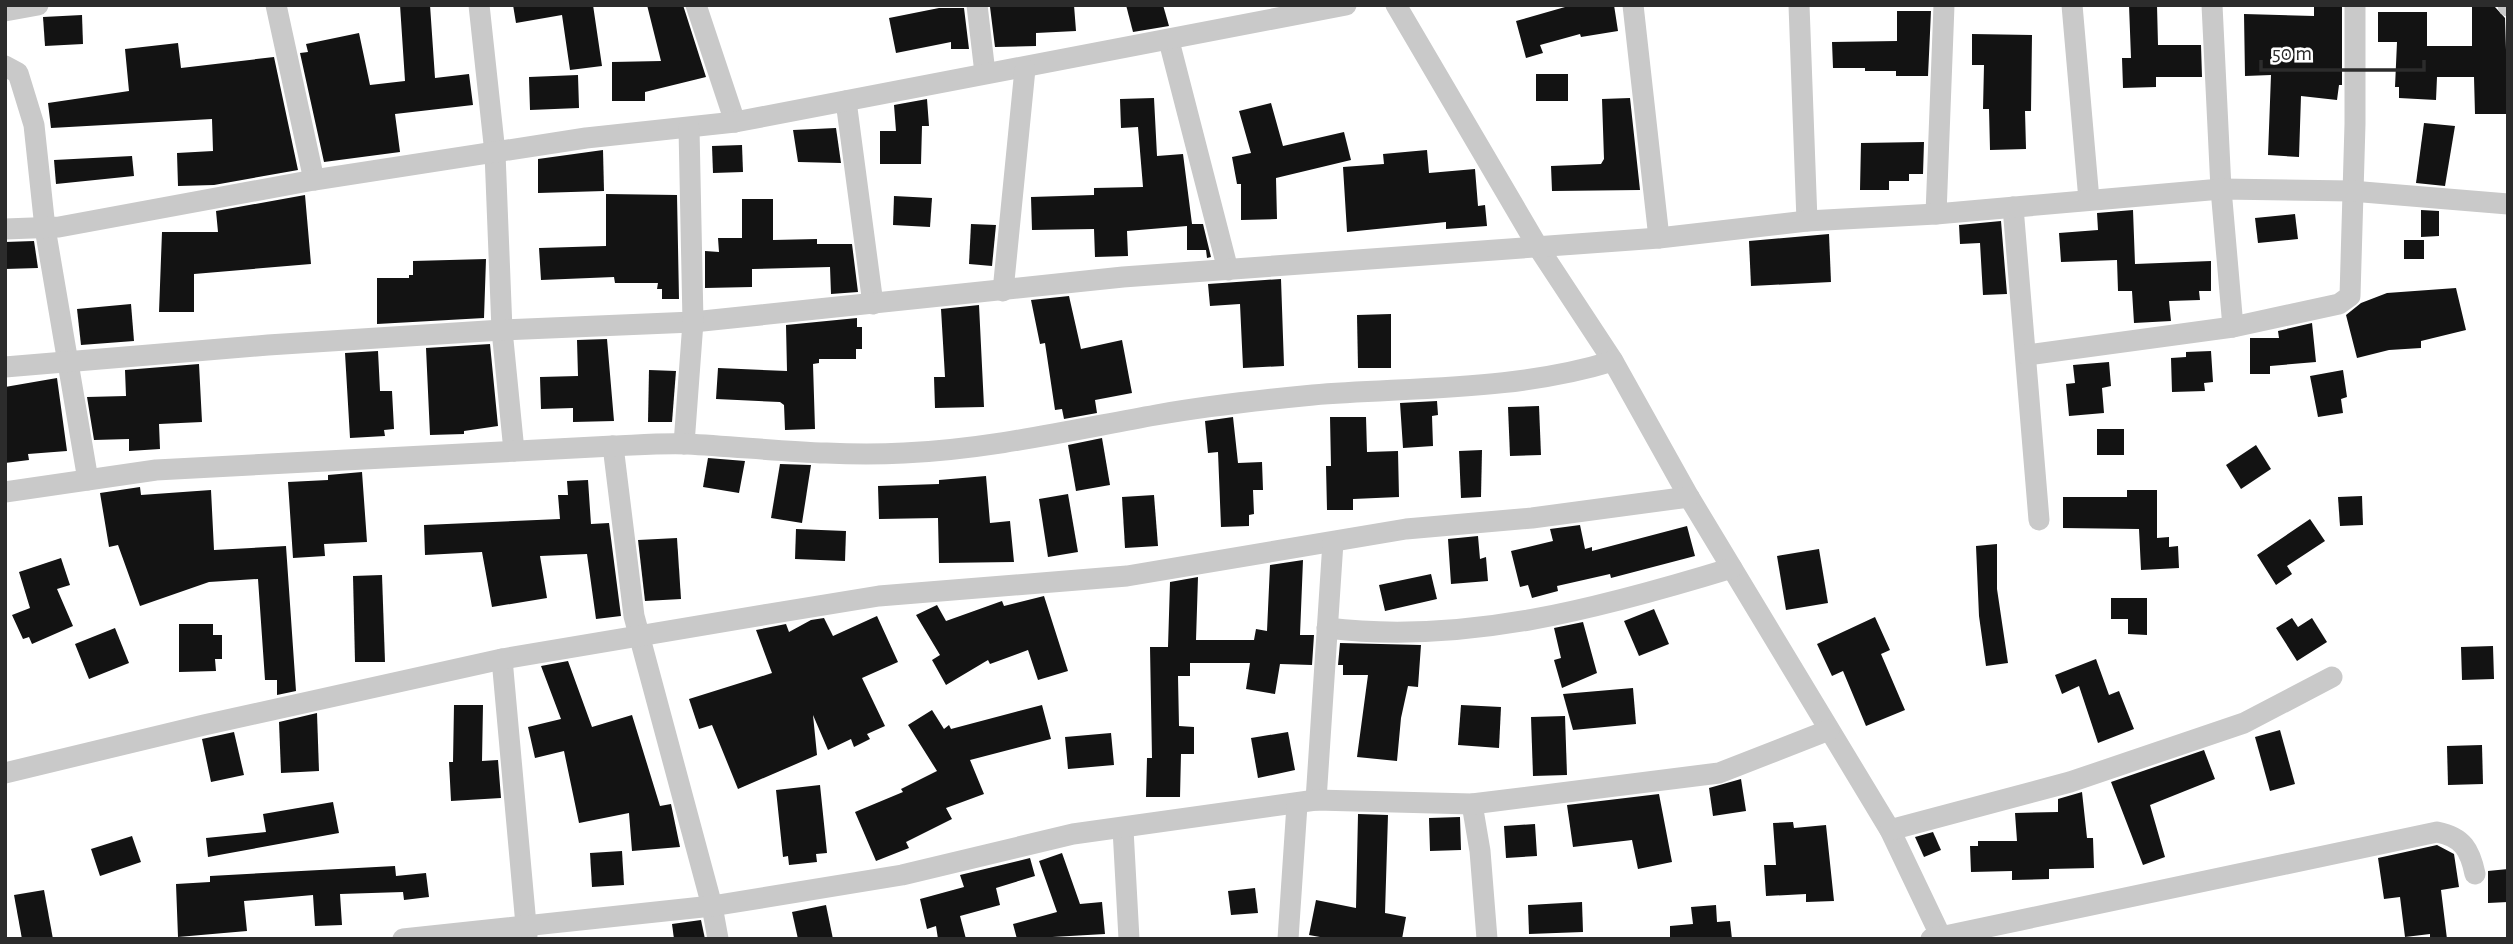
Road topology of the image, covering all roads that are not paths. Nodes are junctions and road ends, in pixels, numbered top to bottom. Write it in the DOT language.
graph roads {
  1 [pos="38,5"];
  2 [pos="276,5"];
  3 [pos="479,5"];
  4 [pos="696,5"];
  5 [pos="977,5"];
  6 [pos="1346,5"];
  7 [pos="1396,5"];
  8 [pos="1633,5"];
  9 [pos="1799,5"];
  10 [pos="1944,5"];
  11 [pos="2072,5"];
  12 [pos="2211,5"];
  13 [pos="2355,5"];
  14 [pos="5,11"];
  15 [pos="1169,41"];
  16 [pos="5,66"];
  17 [pos="1025,69"];
  18 [pos="985,73"];
  19 [pos="846,101"];
  20 [pos="735,122"];
  21 [pos="689,128"];
  22 [pos="495,153"];
  23 [pos="314,180"];
  24 [pos="2221,189"];
  25 [pos="2351,191"];
  26 [pos="2089,200"];
  27 [pos="2508,204"];
  28 [pos="2013,207"];
  29 [pos="1936,215"];
  30 [pos="1808,221"];
  31 [pos="45,228"];
  32 [pos="5,229"];
  33 [pos="1658,238"];
  34 [pos="1538,247"];
  35 [pos="1228,270"];
  36 [pos="1003,291"];
  37 [pos="873,304"];
  38 [pos="693,322"];
  39 [pos="2233,327"];
  40 [pos="502,330"];
  41 [pos="2026,355"];
  42 [pos="1613,361"];
  43 [pos="67,363"];
  44 [pos="5,367"];
  45 [pos="684,444"];
  46 [pos="613,446"];
  47 [pos="514,450"];
  48 [pos="88,480"];
  49 [pos="5,492"];
  50 [pos="1689,497"];
  51 [pos="2039,520"];
  52 [pos="1333,542"];
  53 [pos="1732,568"];
  54 [pos="1327,628"];
  55 [pos="641,638"];
  56 [pos="502,659"];
  57 [pos="2332,677"];
  58 [pos="1829,730"];
  59 [pos="5,773"];
  60 [pos="1306,802"];
  61 [pos="1472,804"];
  62 [pos="1123,829"];
  63 [pos="1890,831"];
  64 [pos="2475,874"];
  65 [pos="712,906"];
  66 [pos="526,932"];
  67 [pos="1938,938"];
  68 [pos="403,939"];
  69 [pos="718,939"];
  70 [pos="1129,939"];
  71 [pos="1288,939"];
  72 [pos="1487,939"];
  1 -- 14 [label="street"];
  2 -- 23 [label="street"];
  3 -- 22 [label="street"];
  4 -- 20 [label="street"];
  5 -- 18 [label="street"];
  6 -- 15 [label="street"];
  7 -- 34 [label="street"];
  8 -- 33 [label="street"];
  9 -- 30 [label="street"];
  10 -- 29 [label="street"];
  11 -- 26 [label="street"];
  12 -- 24 [label="street"];
  13 -- 25 [label="street"];
  15 -- 17 [label="street"];
  15 -- 35 [label="street"];
  16 -- 31 [label="street"];
  17 -- 18 [label="street"];
  17 -- 36 [label="street"];
  18 -- 19 [label="street"];
  19 -- 20 [label="street"];
  19 -- 37 [label="street"];
  20 -- 21 [label="street"];
  21 -- 22 [label="street"];
  21 -- 38 [label="street"];
  22 -- 23 [label="street"];
  22 -- 40 [label="street"];
  23 -- 31 [label="street"];
  24 -- 25 [label="street"];
  24 -- 26 [label="street"];
  24 -- 39 [label="street"];
  25 -- 27 [label="street"];
  25 -- 39 [label="street"];
  26 -- 28 [label="street"];
  28 -- 29 [label="street"];
  28 -- 41 [label="street"];
  29 -- 30 [label="street"];
  30 -- 33 [label="street"];
  31 -- 32 [label="street"];
  31 -- 43 [label="street"];
  33 -- 34 [label="street"];
  34 -- 35 [label="street"];
  34 -- 42 [label="street"];
  35 -- 36 [label="street"];
  36 -- 37 [label="street"];
  37 -- 38 [label="street"];
  38 -- 40 [label="street"];
  38 -- 45 [label="street"];
  39 -- 41 [label="street"];
  40 -- 43 [label="street"];
  40 -- 47 [label="street"];
  41 -- 51 [label="street"];
  42 -- 45 [label="street"];
  42 -- 50 [label="street"];
  43 -- 44 [label="street"];
  43 -- 48 [label="street"];
  45 -- 46 [label="street"];
  46 -- 47 [label="street"];
  46 -- 55 [label="street"];
  47 -- 48 [label="street"];
  48 -- 49 [label="street"];
  50 -- 52 [label="street"];
  50 -- 53 [label="street"];
  52 -- 54 [label="street"];
  52 -- 55 [label="street"];
  53 -- 54 [label="street"];
  53 -- 58 [label="street"];
  54 -- 60 [label="street"];
  55 -- 56 [label="street"];
  55 -- 65 [label="street"];
  56 -- 59 [label="street"];
  56 -- 66 [label="street"];
  57 -- 63 [label="street"];
  58 -- 61 [label="street"];
  58 -- 63 [label="street"];
  60 -- 61 [label="street"];
  60 -- 62 [label="street"];
  60 -- 71 [label="street"];
  61 -- 72 [label="street"];
  62 -- 65 [label="street"];
  62 -- 70 [label="street"];
  63 -- 67 [label="street"];
  64 -- 67 [label="street"];
  65 -- 66 [label="street"];
  65 -- 69 [label="street"];
  66 -- 68 [label="street"];
}
